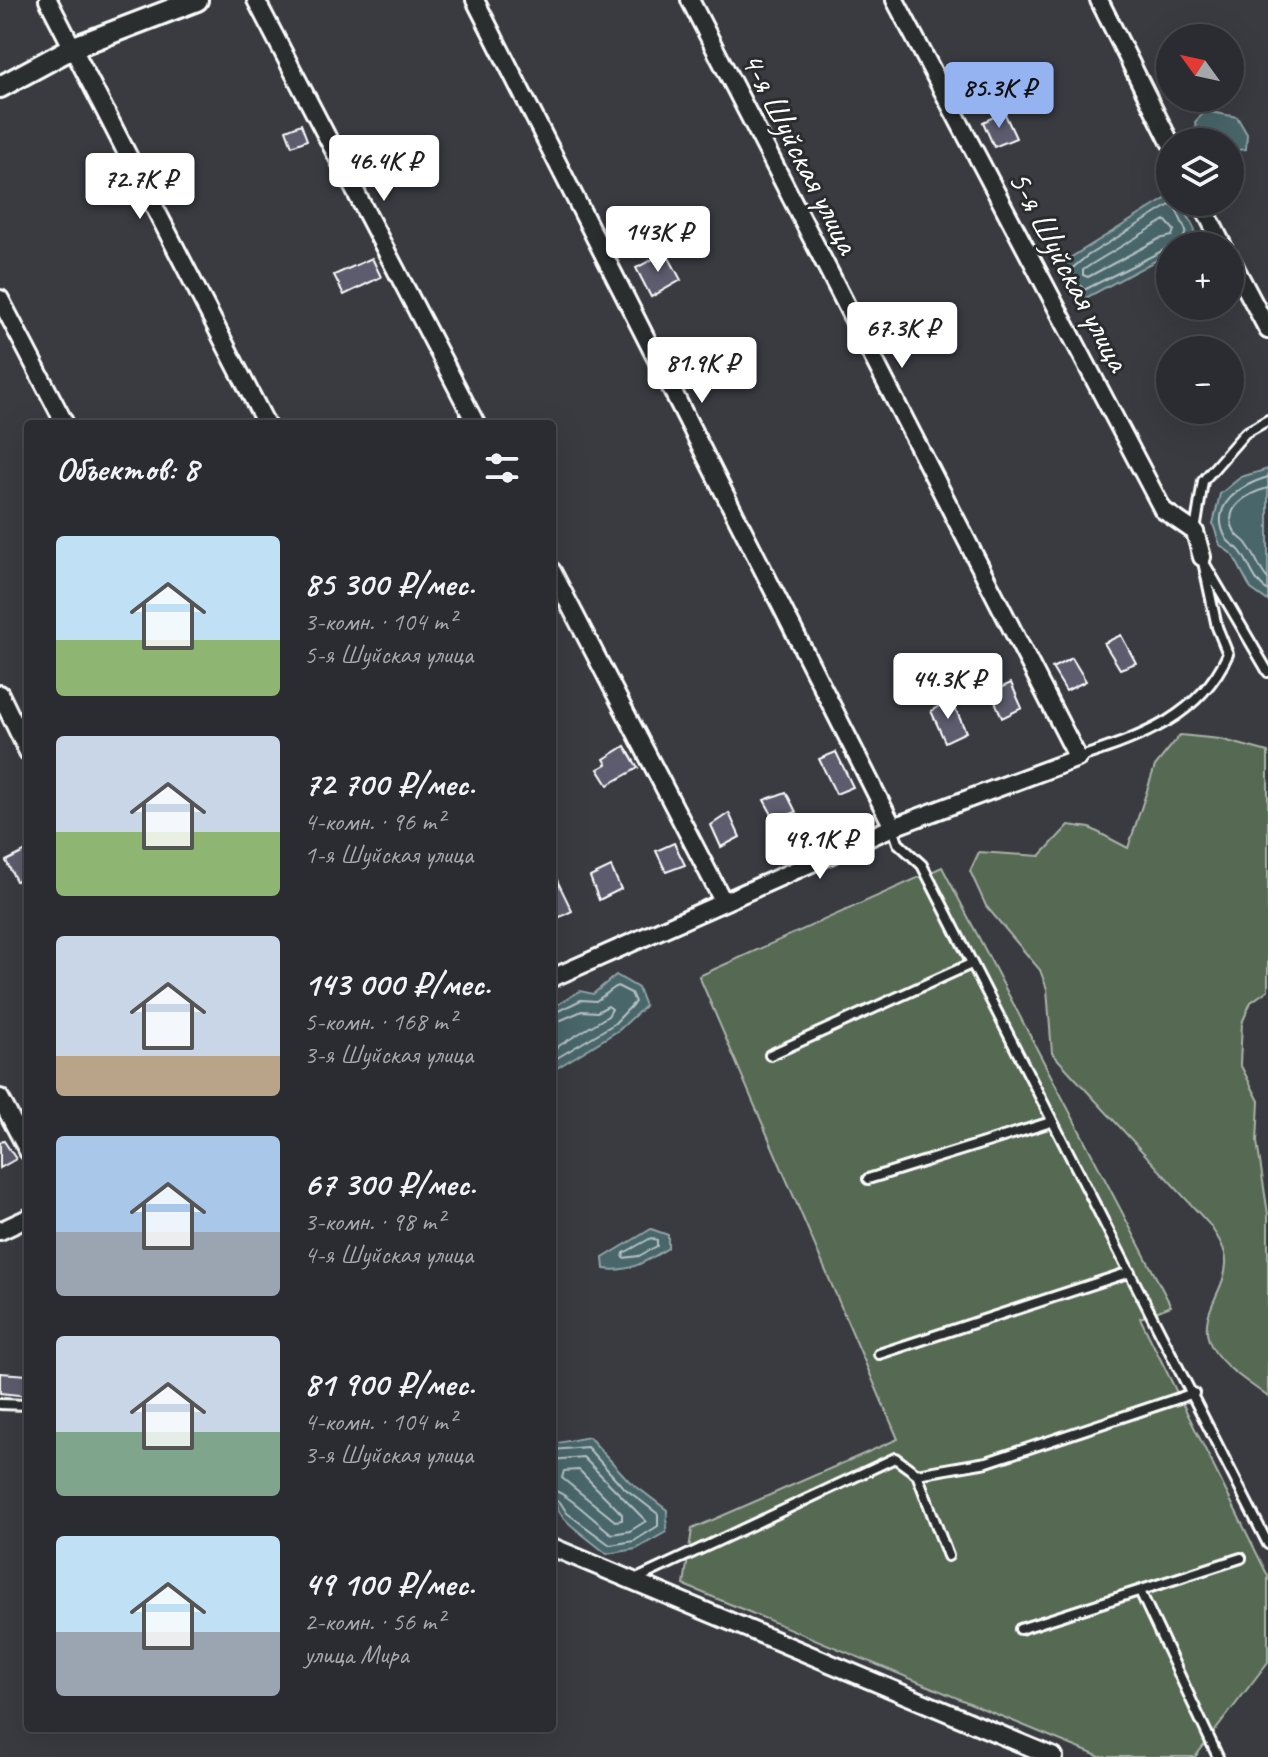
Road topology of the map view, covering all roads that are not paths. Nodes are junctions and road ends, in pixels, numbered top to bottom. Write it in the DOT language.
graph roads {
  1 [pos="48,0"];
  2 [pos="197,0"];
  3 [pos="256,0"];
  4 [pos="475,0"];
  5 [pos="690,0"];
  6 [pos="895,0"];
  7 [pos="1099,0"];
  8 [pos="74,47"];
  9 [pos="0,87"];
  10 [pos="1163,128"];
  11 [pos="1244,285"];
  12 [pos="0,299"];
  13 [pos="1268,330"];
  14 [pos="63,420"];
  15 [pos="264,420"];
  16 [pos="474,420"];
  17 [pos="1268,420"];
  18 [pos="1195,532"];
  19 [pos="1202,557"];
  20 [pos="556,579"];
  21 [pos="1268,672"];
  22 [pos="0,694"];
  23 [pos="24,744"];
  24 [pos="1078,758"];
  25 [pos="893,827"];
  26 [pos="723,901"];
  27 [pos="971,964"];
  28 [pos="556,976"];
  29 [pos="770,1055"];
  30 [pos="0,1098"];
  31 [pos="1051,1122"];
  32 [pos="24,1143"];
  33 [pos="868,1179"];
  34 [pos="24,1220"];
  35 [pos="0,1231"];
  36 [pos="1130,1272"];
  37 [pos="879,1354"];
  38 [pos="1194,1393"];
  39 [pos="0,1404"];
  40 [pos="24,1405"];
  41 [pos="917,1474"];
  42 [pos="1268,1544"];
  43 [pos="556,1549"];
  44 [pos="948,1556"];
  45 [pos="1241,1558"];
  46 [pos="632,1581"];
  47 [pos="1140,1591"];
  48 [pos="1020,1629"];
  49 [pos="1054,1757"];
  50 [pos="1218,1757"];
  1 -- 8 [label="street"];
  2 -- 8 [label="street"];
  3 -- 16 [label="street"];
  4 -- 25 [label="street"];
  5 -- 24 [label="street, 4-я Шуйская улица"];
  6 -- 18 [label="street, 5-я Шуйская улица"];
  7 -- 10 [label="street"];
  8 -- 9 [label="street"];
  8 -- 15 [label="street"];
  11 -- 13 [label="street"];
  12 -- 14 [label="street"];
  17 -- 18 [label="lane"];
  18 -- 19 [label="street"];
  19 -- 21 [label="lane"];
  19 -- 24 [label="lane"];
  20 -- 26 [label="street"];
  22 -- 23 [label="street"];
  24 -- 25 [label="street"];
  25 -- 26 [label="street"];
  25 -- 27 [label="lane"];
  26 -- 28 [label="street"];
  27 -- 29 [label="lane"];
  27 -- 31 [label="lane"];
  30 -- 32 [label="street"];
  31 -- 33 [label="lane"];
  31 -- 36 [label="lane"];
  34 -- 35 [label="street"];
  36 -- 37 [label="lane"];
  36 -- 38 [label="lane"];
  38 -- 41 [label="lane"];
  38 -- 42 [label="lane"];
  39 -- 40 [label="lane"];
  41 -- 44 [label="lane"];
  41 -- 46 [label="lane"];
  43 -- 46 [label="street"];
  45 -- 47 [label="lane"];
  46 -- 49 [label="street"];
  47 -- 48 [label="lane"];
  47 -- 50 [label="lane"];
}
